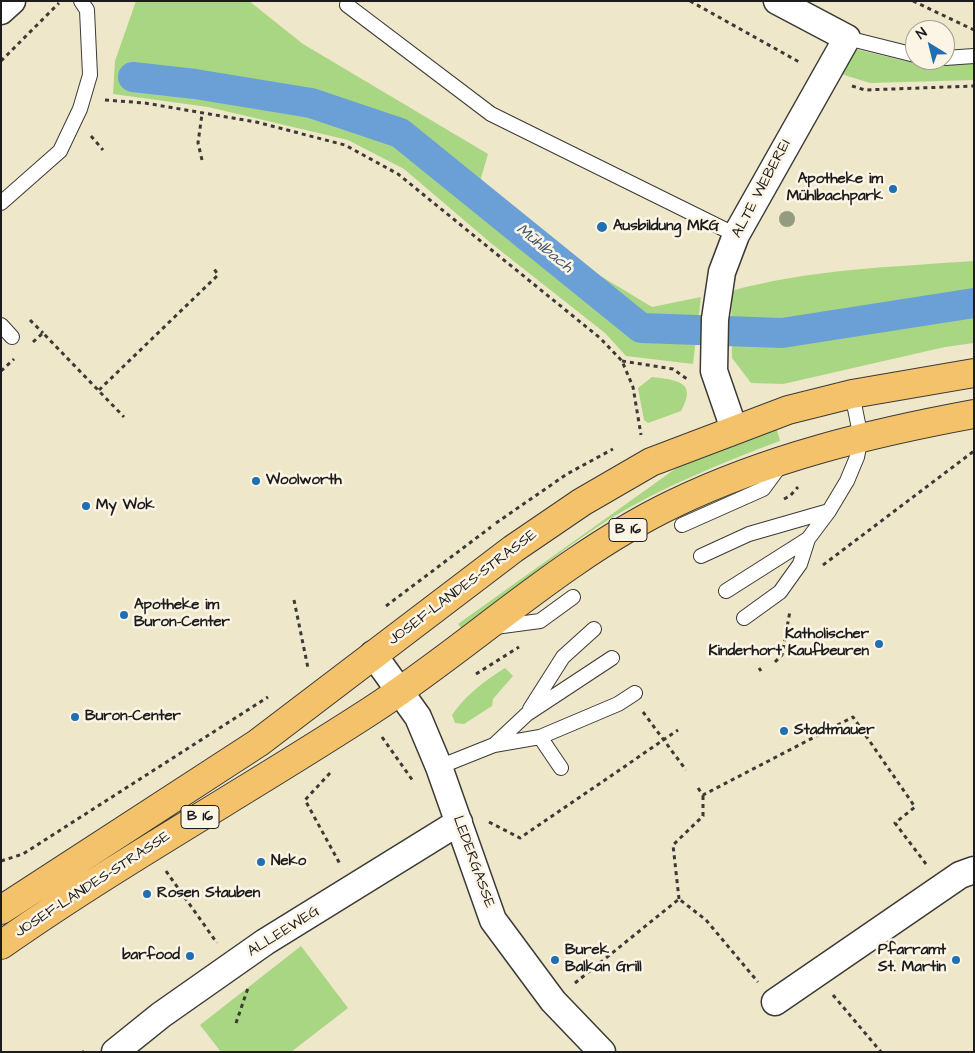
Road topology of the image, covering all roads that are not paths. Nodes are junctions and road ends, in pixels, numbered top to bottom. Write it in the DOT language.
graph roads {
  1 [pos="12,1"];
  2 [pos="81,1"];
  3 [pos="348,1"];
  4 [pos="777,1"];
  5 [pos="1,11"];
  6 [pos="848,38"];
  7 [pos="905,52"];
  8 [pos="974,56"];
  9 [pos="955,57"];
  10 [pos="1,203"];
  11 [pos="736,235"];
  12 [pos="1,325"];
  13 [pos="12,336"];
  14 [pos="974,373"];
  15 [pos="852,394"];
  16 [pos="974,414"];
  17 [pos="734,429"];
  18 [pos="861,438"];
  19 [pos="784,460"];
  20 [pos="829,511"];
  21 [pos="682,525"];
  22 [pos="808,539"];
  23 [pos="701,556"];
  24 [pos="726,591"];
  25 [pos="573,597"];
  26 [pos="744,618"];
  27 [pos="486,628"];
  28 [pos="594,629"];
  29 [pos="374,654"];
  30 [pos="612,658"];
  31 [pos="400,692"];
  32 [pos="635,693"];
  33 [pos="527,714"];
  34 [pos="540,737"];
  35 [pos="494,745"];
  36 [pos="439,767"];
  37 [pos="561,768"];
  38 [pos="470,820"];
  39 [pos="974,870"];
  40 [pos="1,910"];
  41 [pos="1,945"];
  42 [pos="775,1002"];
  43 [pos="115,1052"];
  44 [pos="602,1052"];
  1 -- 5 [label="street"];
  2 -- 10 [label="lane"];
  3 -- 11 [label="lane"];
  4 -- 6 [label="street"];
  6 -- 7 [label="lane"];
  6 -- 11 [label="street, ALTE WEBEREI"];
  8 -- 9 [label="lane"];
  11 -- 17 [label="street, ALTE WEBEREI"];
  12 -- 13 [label="lane"];
  14 -- 15 [label="main road, JOSEF-LANDES-STRASSE / B 16"];
  15 -- 17 [label="main road, JOSEF-LANDES-STRASSE / B 16"];
  15 -- 18 [label="lane"];
  16 -- 18 [label="main road, JOSEF-LANDES-STRASSE / B 16"];
  17 -- 29 [label="main road, JOSEF-LANDES-STRASSE / B 16"];
  18 -- 19 [label="main road, JOSEF-LANDES-STRASSE / B 16"];
  18 -- 20 [label="lane"];
  19 -- 21 [label="lane"];
  19 -- 27 [label="main road, JOSEF-LANDES-STRASSE / B 16"];
  20 -- 22 [label="lane"];
  20 -- 23 [label="lane"];
  22 -- 24 [label="lane"];
  22 -- 26 [label="lane"];
  25 -- 27 [label="lane"];
  27 -- 31 [label="main road, JOSEF-LANDES-STRASSE / B 16"];
  28 -- 33 [label="lane"];
  29 -- 31 [label="street, LEDERGASSE"];
  29 -- 40 [label="main road, JOSEF-LANDES-STRASSE / B 16"];
  30 -- 33 [label="lane"];
  31 -- 36 [label="street, LEDERGASSE"];
  31 -- 41 [label="main road, JOSEF-LANDES-STRASSE / B 16"];
  32 -- 34 [label="lane"];
  33 -- 35 [label="lane"];
  34 -- 35 [label="lane"];
  34 -- 37 [label="lane"];
  35 -- 36 [label="lane"];
  36 -- 38 [label="street, LEDERGASSE"];
  38 -- 43 [label="street, ALLEEWEG"];
  38 -- 44 [label="street, LEDERGASSE"];
  39 -- 42 [label="street"];
}
